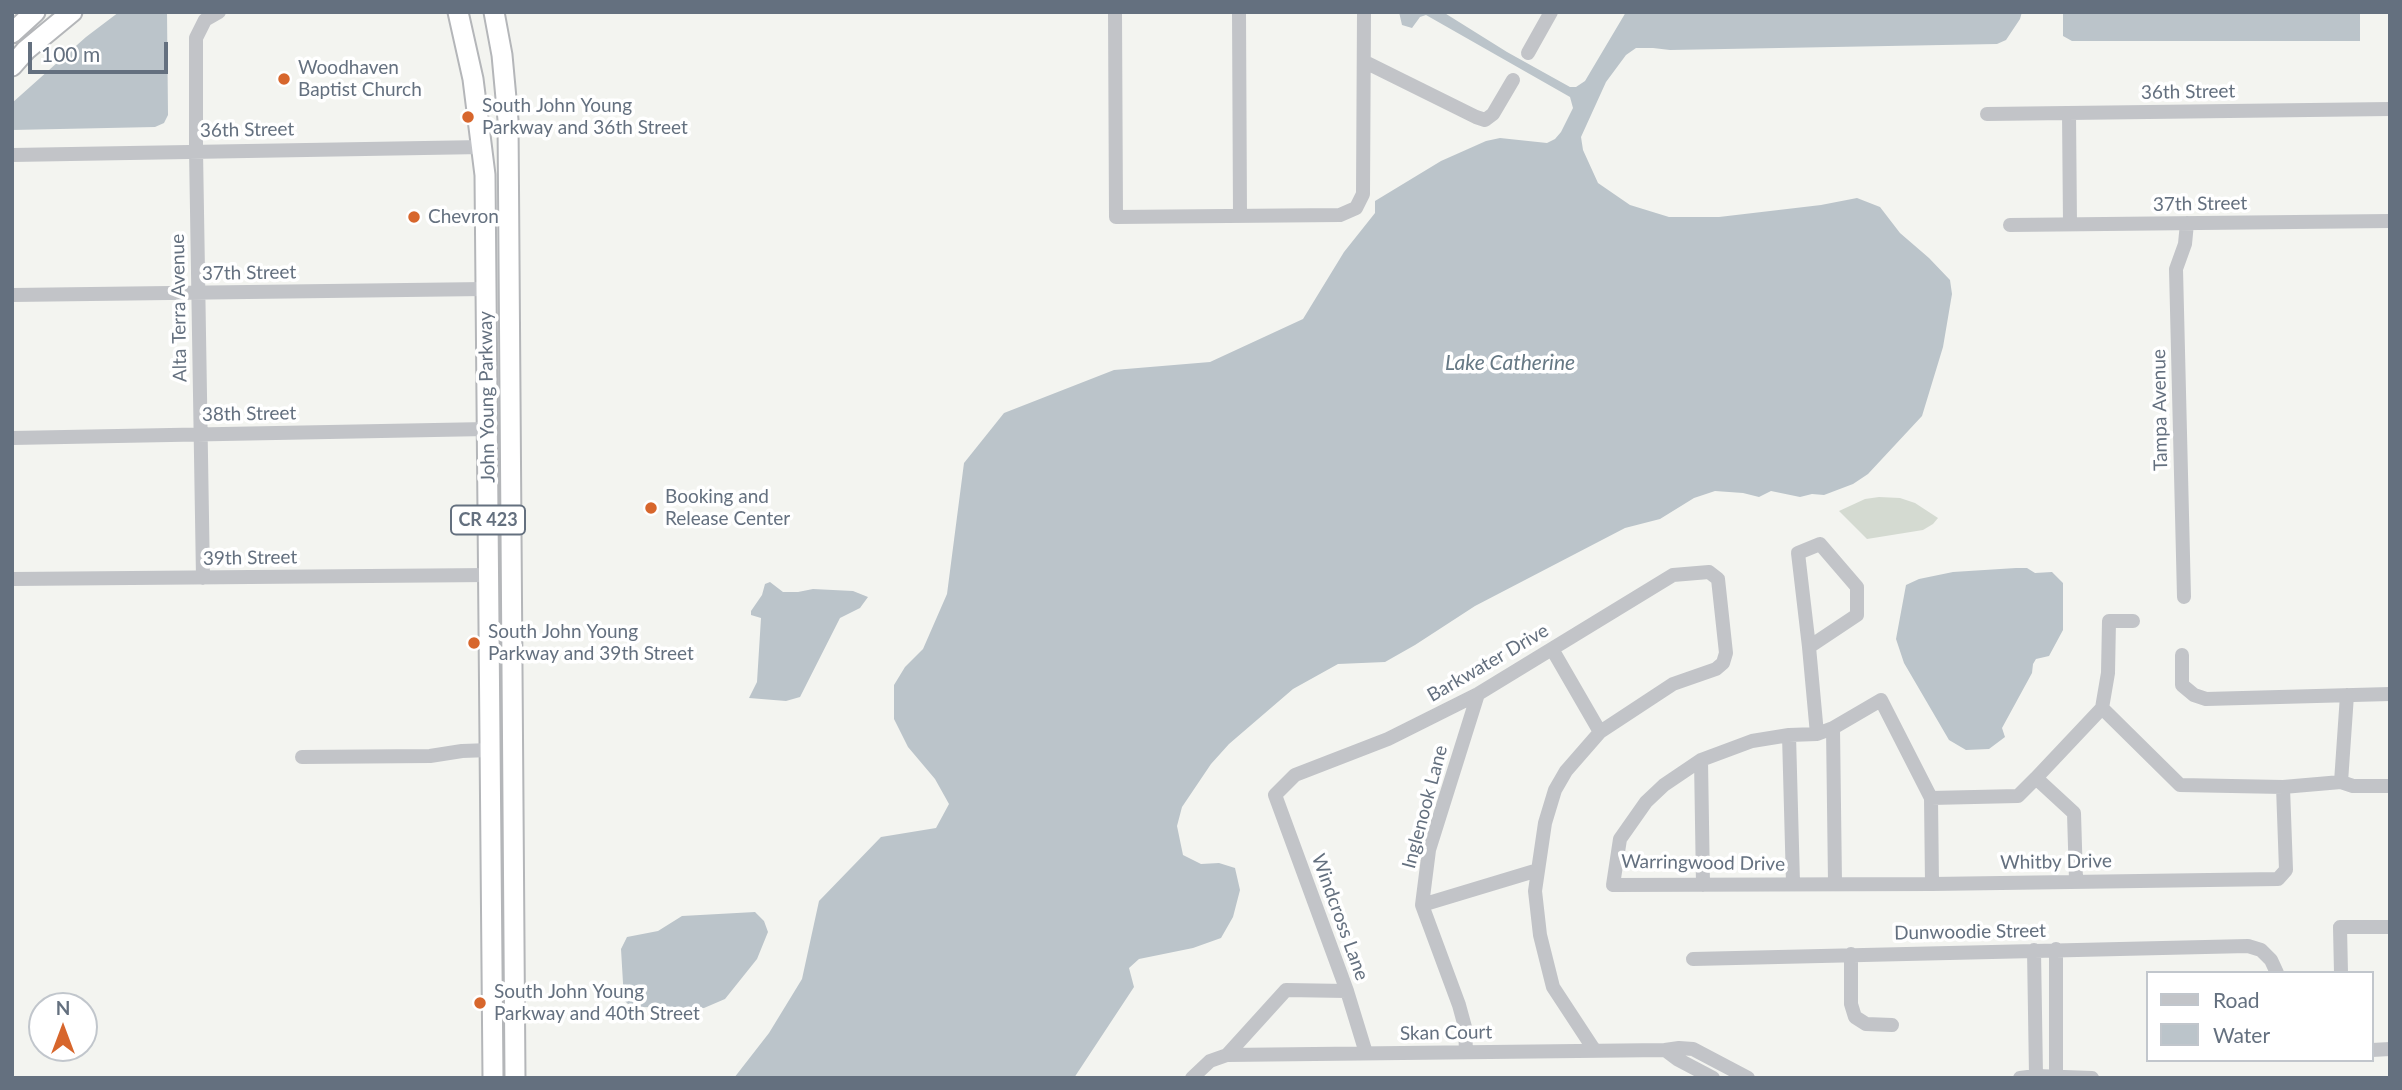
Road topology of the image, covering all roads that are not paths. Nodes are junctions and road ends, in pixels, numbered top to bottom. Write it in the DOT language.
graph roads {
  1 [pos="34,12"];
  2 [pos="72,12"];
  3 [pos="219,12"];
  4 [pos="458,12"];
  5 [pos="509,12"];
  6 [pos="1115,12"];
  7 [pos="1239,12"];
  8 [pos="1364,12"];
  9 [pos="1551,12"];
  10 [pos="496,22"];
  11 [pos="12,33"];
  12 [pos="1528,52"];
  13 [pos="1365,62"];
  14 [pos="12,66"];
  15 [pos="1513,80"];
  16 [pos="2390,109"];
  17 [pos="2069,113"];
  18 [pos="1987,114"];
  19 [pos="483,147"];
  20 [pos="195,150"];
  21 [pos="12,155"];
  22 [pos="1240,216"];
  23 [pos="2390,221"];
  24 [pos="2187,223"];
  25 [pos="2070,224"];
  26 [pos="2010,225"];
  27 [pos="485,289"];
  28 [pos="198,292"];
  29 [pos="12,295"];
  30 [pos="509,331"];
  31 [pos="487,429"];
  32 [pos="200,434"];
  33 [pos="12,438"];
  34 [pos="489,575"];
  35 [pos="203,578"];
  36 [pos="12,579"];
  37 [pos="2184,597"];
  38 [pos="2133,621"];
  39 [pos="512,637"];
  40 [pos="1809,647"];
  41 [pos="1552,649"];
  42 [pos="2182,655"];
  43 [pos="1478,694"];
  44 [pos="2390,694"];
  45 [pos="2347,695"];
  46 [pos="2102,708"];
  47 [pos="1833,728"];
  48 [pos="1600,732"];
  49 [pos="1817,734"];
  50 [pos="1789,735"];
  51 [pos="490,750"];
  52 [pos="302,757"];
  53 [pos="1701,760"];
  54 [pos="2036,778"];
  55 [pos="2341,782"];
  56 [pos="2390,786"];
  57 [pos="2283,787"];
  58 [pos="1275,795"];
  59 [pos="1931,798"];
  60 [pos="1538,870"];
  61 [pos="2076,880"];
  62 [pos="1835,883"];
  63 [pos="1793,884"];
  64 [pos="1933,884"];
  65 [pos="1703,885"];
  66 [pos="1422,905"];
  67 [pos="2390,927"];
  68 [pos="2056,949"];
  69 [pos="2034,950"];
  70 [pos="1851,954"];
  71 [pos="1693,959"];
  72 [pos="2276,971"];
  73 [pos="2341,971"];
  74 [pos="1347,992"];
  75 [pos="1892,1025"];
  76 [pos="1665,1050"];
  77 [pos="1595,1051"];
  78 [pos="1466,1052"];
  79 [pos="1366,1053"];
  80 [pos="1227,1055"];
  81 [pos="2036,1076"];
  82 [pos="2056,1076"];
  83 [pos="493,1078"];
  84 [pos="515,1078"];
  85 [pos="1192,1078"];
  86 [pos="1713,1078"];
  87 [pos="1748,1078"];
  88 [pos="2020,1078"];
  89 [pos="2092,1078"];
  1 -- 11 [label="highway"];
  2 -- 14 [label="highway"];
  3 -- 20 [label="street, Alta Terra Avenue"];
  4 -- 19 [label="highway, John Young Parkway / CR 423"];
  5 -- 10 [label="highway"];
  6 -- 22 [label="street"];
  7 -- 22 [label="street"];
  8 -- 13 [label="street"];
  9 -- 12 [label="street"];
  10 -- 30 [label="highway, John Young Parkway / CR 423"];
  13 -- 15 [label="street"];
  13 -- 22 [label="street"];
  16 -- 17 [label="street, 36th Street"];
  17 -- 18 [label="street, 36th Street"];
  17 -- 25 [label="street"];
  19 -- 20 [label="street, 36th Street"];
  19 -- 27 [label="highway, John Young Parkway / CR 423"];
  20 -- 21 [label="street, 36th Street"];
  20 -- 28 [label="street, Alta Terra Avenue"];
  23 -- 24 [label="street, 37th Street"];
  24 -- 25 [label="street, 37th Street"];
  24 -- 37 [label="street, Tampa Avenue"];
  25 -- 26 [label="street, 37th Street"];
  27 -- 28 [label="street, 37th Street"];
  27 -- 30 [label="highway"];
  27 -- 31 [label="highway, John Young Parkway / CR 423"];
  28 -- 29 [label="street, 37th Street"];
  28 -- 32 [label="street, Alta Terra Avenue"];
  30 -- 39 [label="highway, John Young Parkway / CR 423"];
  31 -- 32 [label="street, 38th Street"];
  31 -- 34 [label="highway, John Young Parkway / CR 423"];
  32 -- 33 [label="street, 38th Street"];
  32 -- 35 [label="street, Alta Terra Avenue"];
  34 -- 35 [label="street, 39th Street"];
  34 -- 39 [label="highway"];
  34 -- 51 [label="highway, John Young Parkway / CR 423"];
  35 -- 36 [label="street, 39th Street"];
  38 -- 46 [label="street"];
  39 -- 84 [label="highway, John Young Parkway / CR 423"];
  40 -- 40 [label="street"];
  40 -- 49 [label="street"];
  41 -- 43 [label="street, Barkwater Drive"];
  41 -- 48 [label="street"];
  41 -- 48 [label="street, Barkwater Drive"];
  42 -- 45 [label="street"];
  43 -- 58 [label="street, Barkwater Drive"];
  43 -- 66 [label="street, Inglenook Lane"];
  44 -- 45 [label="street"];
  45 -- 55 [label="street"];
  46 -- 54 [label="street"];
  46 -- 57 [label="street"];
  47 -- 49 [label="street, Warringwood Drive"];
  47 -- 59 [label="street, Warringwood Drive"];
  47 -- 62 [label="street"];
  48 -- 60 [label="street"];
  49 -- 50 [label="street, Warringwood Drive"];
  50 -- 53 [label="street, Warringwood Drive"];
  50 -- 63 [label="street"];
  51 -- 52 [label="street"];
  51 -- 83 [label="highway, John Young Parkway / CR 423"];
  53 -- 65 [label="street"];
  53 -- 65 [label="street, Warringwood Drive"];
  54 -- 59 [label="street"];
  54 -- 61 [label="street"];
  55 -- 56 [label="street"];
  55 -- 57 [label="street"];
  57 -- 61 [label="street, Whitby Drive"];
  58 -- 74 [label="street, Windcross Lane"];
  59 -- 64 [label="street"];
  60 -- 66 [label="street"];
  60 -- 77 [label="street"];
  61 -- 64 [label="street, Whitby Drive"];
  62 -- 63 [label="street, Warringwood Drive"];
  62 -- 64 [label="street, Whitby Drive"];
  63 -- 65 [label="street, Warringwood Drive"];
  66 -- 78 [label="street, Inglenook Lane"];
  67 -- 73 [label="street"];
  68 -- 69 [label="street, Dunwoodie Street"];
  68 -- 72 [label="street, Dunwoodie Street"];
  68 -- 82 [label="street"];
  69 -- 70 [label="street, Dunwoodie Street"];
  69 -- 81 [label="street"];
  70 -- 71 [label="street, Dunwoodie Street"];
  70 -- 75 [label="street"];
  74 -- 79 [label="street, Windcross Lane"];
  74 -- 80 [label="street"];
  76 -- 77 [label="street, Skan Court"];
  76 -- 86 [label="street"];
  76 -- 87 [label="street, Skan Court"];
  77 -- 78 [label="street, Skan Court"];
  78 -- 79 [label="street, Skan Court"];
  79 -- 80 [label="street, Skan Court"];
  80 -- 85 [label="street"];
  81 -- 82 [label="street"];
  81 -- 88 [label="street"];
  82 -- 89 [label="street"];
}
